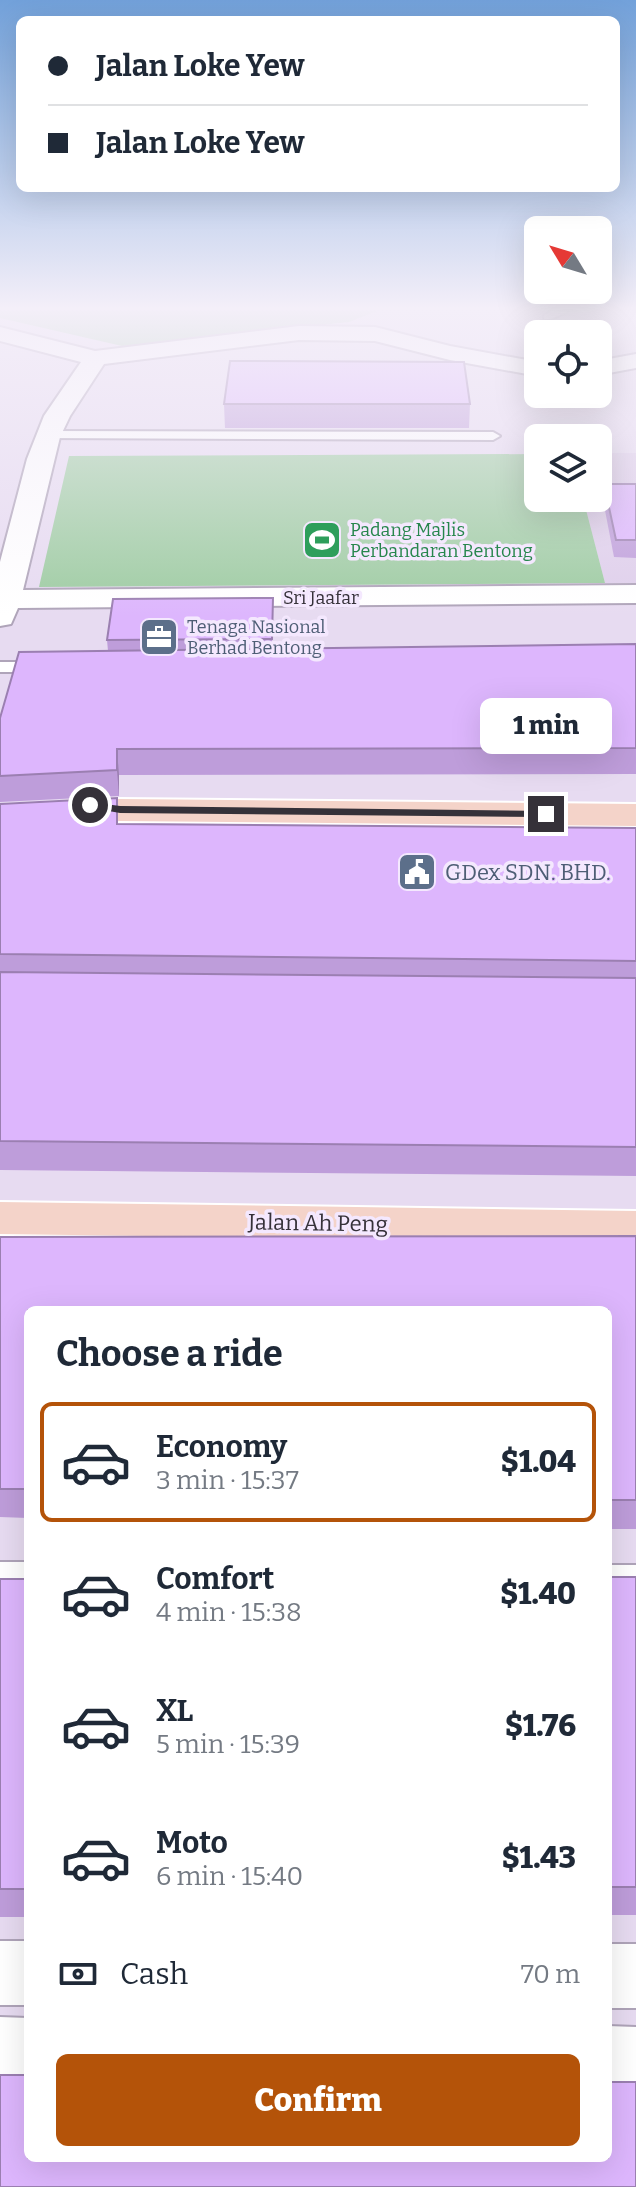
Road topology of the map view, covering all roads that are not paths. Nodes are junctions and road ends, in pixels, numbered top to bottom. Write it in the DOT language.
graph roads {
  1 [pos="59,413"];
  2 [pos="48,435"];
  3 [pos="493,436"];
  4 [pos="636,594"];
  5 [pos="3,608"];
  6 [pos="0,667"];
  7 [pos="62,667"];
  8 [pos="0,791"];
  9 [pos="120,810"];
  10 [pos="636,815"];
  11 [pos="0,816"];
  12 [pos="0,1218"];
  13 [pos="636,1227"];
  14 [pos="0,1573"];
  15 [pos="24,1573"];
  16 [pos="612,1576"];
  17 [pos="636,1576"];
  18 [pos="0,1973"];
  19 [pos="24,1973"];
  20 [pos="612,1976"];
  21 [pos="636,1976"];
  22 [pos="0,2051"];
  23 [pos="24,2052"];
  24 [pos="612,2060"];
  25 [pos="636,2061"];
  1 -- 2 [label="street"];
  2 -- 3 [label="lane"];
  2 -- 5 [label="street"];
  4 -- 5 [label="street, Sri Jaafar"];
  6 -- 7 [label="lane"];
  8 -- 9 [label="main road"];
  9 -- 10 [label="main road"];
  9 -- 11 [label="main road"];
  12 -- 13 [label="main road, Jalan Ah Peng"];
  14 -- 15 [label="lane"];
  16 -- 17 [label="lane"];
  18 -- 19 [label="street"];
  20 -- 21 [label="street"];
  22 -- 23 [label="street"];
  24 -- 25 [label="street"];
}
